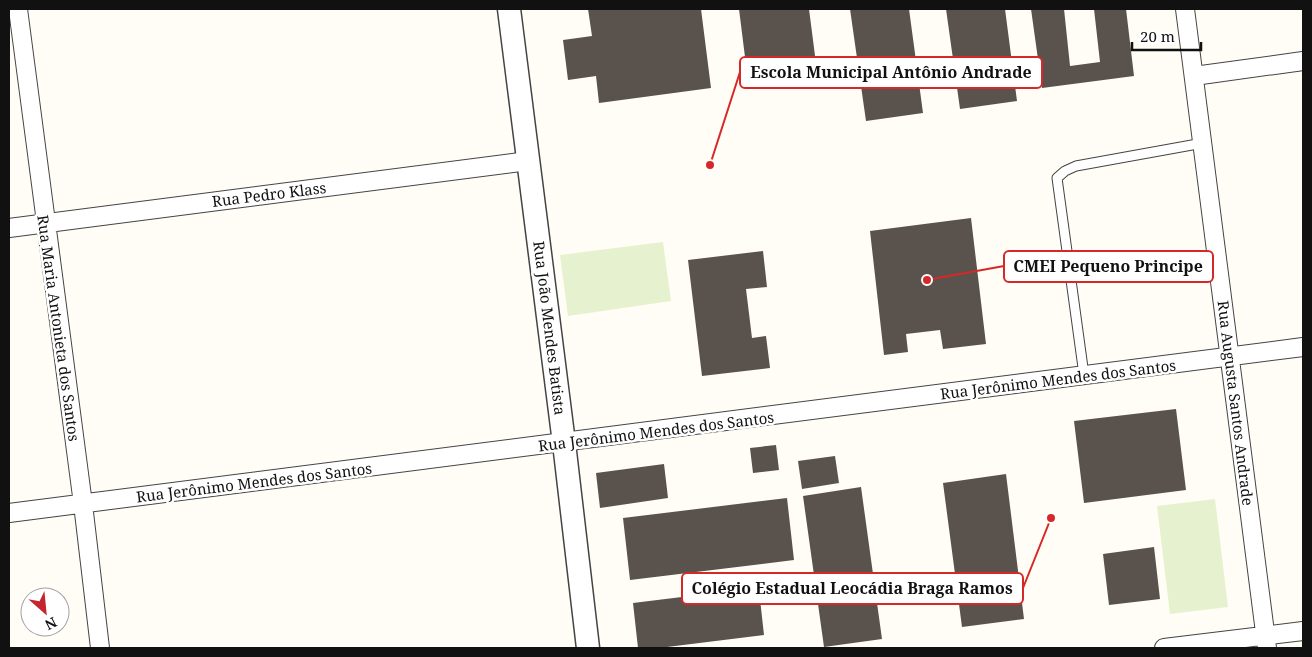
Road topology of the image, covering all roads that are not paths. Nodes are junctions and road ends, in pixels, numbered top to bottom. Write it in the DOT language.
graph roads {
  1 [pos="18,9"];
  2 [pos="509,9"];
  3 [pos="1185,9"];
  4 [pos="1303,61"];
  5 [pos="1194,76"];
  6 [pos="1203,143"];
  7 [pos="528,161"];
  8 [pos="45,223"];
  9 [pos="9,228"];
  10 [pos="1303,347"];
  11 [pos="1230,357"];
  12 [pos="1084,375"];
  13 [pos="564,443"];
  14 [pos="82,504"];
  15 [pos="9,513"];
  16 [pos="1303,631"];
  17 [pos="1266,642"];
  18 [pos="100,648"];
  19 [pos="588,648"];
  20 [pos="1164,648"];
  1 -- 8 [label="street, Rua Maria Antonieta dos Santos"];
  2 -- 7 [label="street, Rua João Mendes Batista"];
  3 -- 5 [label="street, Rua Augusta Santos Andrade"];
  4 -- 5 [label="street"];
  5 -- 6 [label="street, Rua Augusta Santos Andrade"];
  6 -- 11 [label="street, Rua Augusta Santos Andrade"];
  6 -- 12 [label="lane"];
  7 -- 8 [label="street, Rua Pedro Klass"];
  7 -- 13 [label="street, Rua João Mendes Batista"];
  8 -- 9 [label="street, Rua Pedro Klass"];
  8 -- 14 [label="street, Rua Maria Antonieta dos Santos"];
  10 -- 11 [label="street, Rua Jerônimo Mendes dos Santos"];
  11 -- 12 [label="street, Rua Jerônimo Mendes dos Santos"];
  11 -- 17 [label="street, Rua Augusta Santos Andrade"];
  12 -- 13 [label="street, Rua Jerônimo Mendes dos Santos"];
  13 -- 14 [label="street, Rua Jerônimo Mendes dos Santos"];
  13 -- 19 [label="street, Rua João Mendes Batista"];
  14 -- 15 [label="street, Rua Jerônimo Mendes dos Santos"];
  14 -- 18 [label="street, Rua Maria Antonieta dos Santos"];
  16 -- 17 [label="street"];
  17 -- 20 [label="street"];
}
